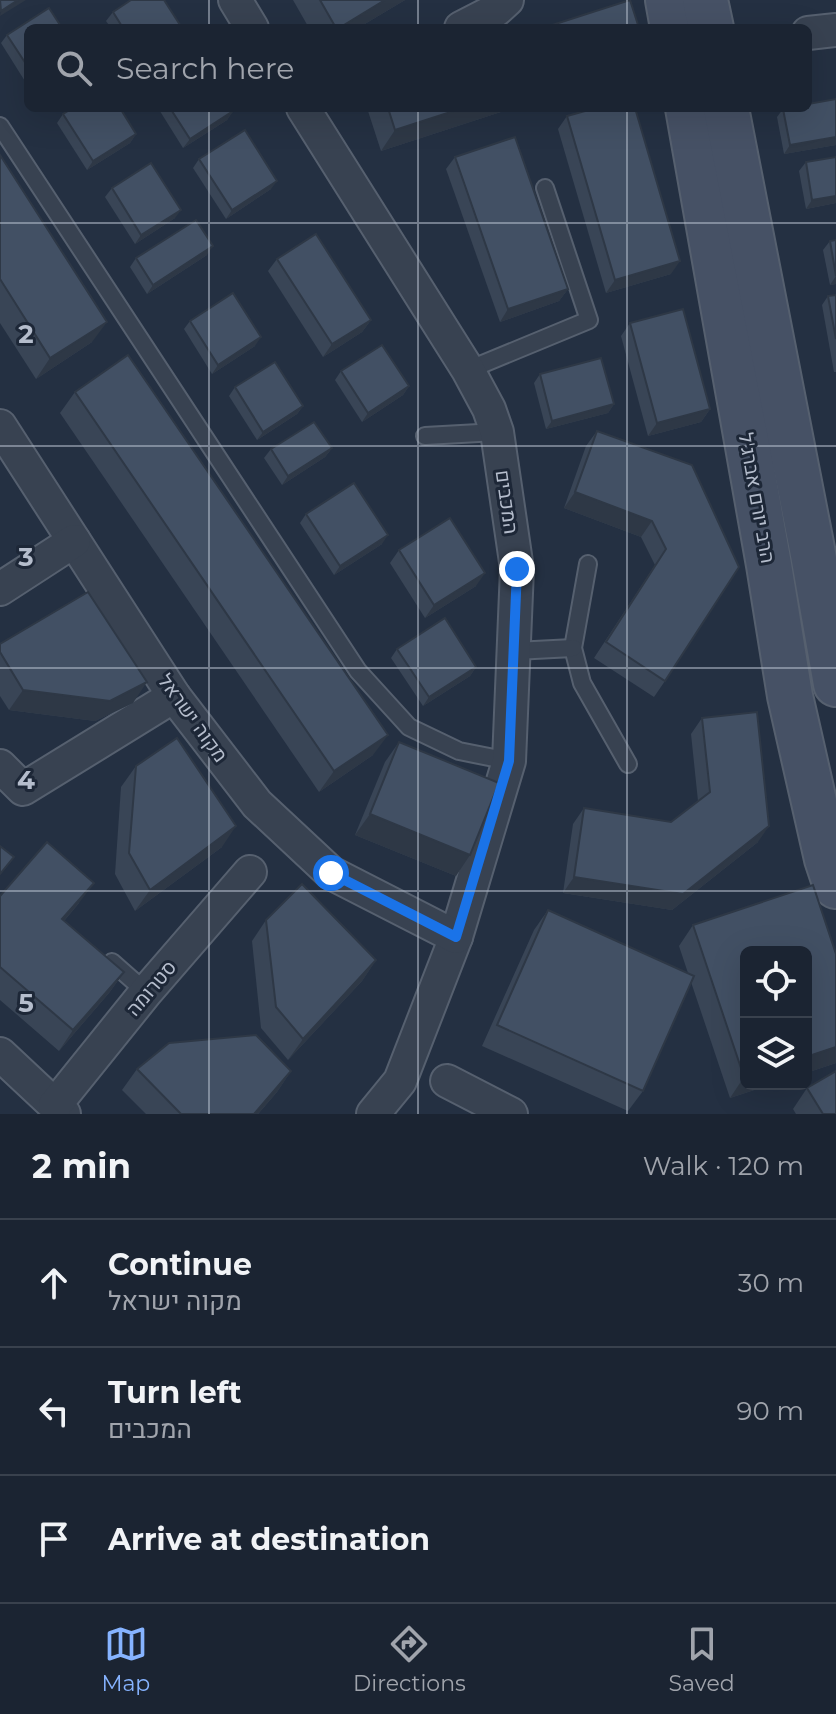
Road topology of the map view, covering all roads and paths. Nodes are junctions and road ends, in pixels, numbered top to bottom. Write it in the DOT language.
graph roads {
  1 [pos="235,0"];
  2 [pos="507,0"];
  3 [pos="250,24"];
  4 [pos="469,24"];
  5 [pos="836,30"];
  6 [pos="812,33"];
  7 [pos="307,112"];
  8 [pos="689,112"];
  9 [pos="727,112"];
  10 [pos="0,126"];
  11 [pos="545,188"];
  12 [pos="468,370"];
  13 [pos="0,426"];
  14 [pos="497,432"];
  15 [pos="425,436"];
  16 [pos="74,541"];
  17 [pos="825,550"];
  18 [pos="588,564"];
  19 [pos="769,565"];
  20 [pos="0,589"];
  21 [pos="573,648"];
  22 [pos="515,651"];
  23 [pos="836,684"];
  24 [pos="174,696"];
  25 [pos="509,761"];
  26 [pos="628,764"];
  27 [pos="0,766"];
  28 [pos="250,872"];
  29 [pos="836,886"];
  30 [pos="456,937"];
  31 [pos="112,962"];
  32 [pos="146,992"];
  33 [pos="0,1054"];
  34 [pos="447,1081"];
  35 [pos="60,1110"];
  36 [pos="373,1114"];
  37 [pos="511,1114"];
  1 -- 3 [label="street"];
  2 -- 4 [label="street"];
  5 -- 6 [label="street"];
  7 -- 12 [label="street, המכבים"];
  8 -- 19 [label="street, הרב יורם אברג'ל"];
  9 -- 17 [label="street"];
  10 -- 25 [label="lane"];
  11 -- 12 [label="lane"];
  12 -- 14 [label="street, המכבים"];
  13 -- 16 [label="street, מקוה ישראל"];
  14 -- 15 [label="lane"];
  14 -- 22 [label="street, המכבים"];
  16 -- 20 [label="street"];
  16 -- 24 [label="street, מקוה ישראל"];
  17 -- 19 [label="street"];
  17 -- 23 [label="street"];
  18 -- 21 [label="lane"];
  19 -- 29 [label="street, הרב יורם אברג'ל"];
  21 -- 22 [label="lane"];
  21 -- 26 [label="lane"];
  22 -- 25 [label="street, המכבים"];
  24 -- 27 [label="street"];
  24 -- 30 [label="street, מקוה ישראל"];
  25 -- 30 [label="street, המכבים"];
  28 -- 32 [label="street, סטרומה"];
  30 -- 36 [label="street, המכבים"];
  31 -- 32 [label="lane"];
  32 -- 35 [label="street, סטרומה"];
  33 -- 35 [label="street"];
  34 -- 37 [label="street"];
}
